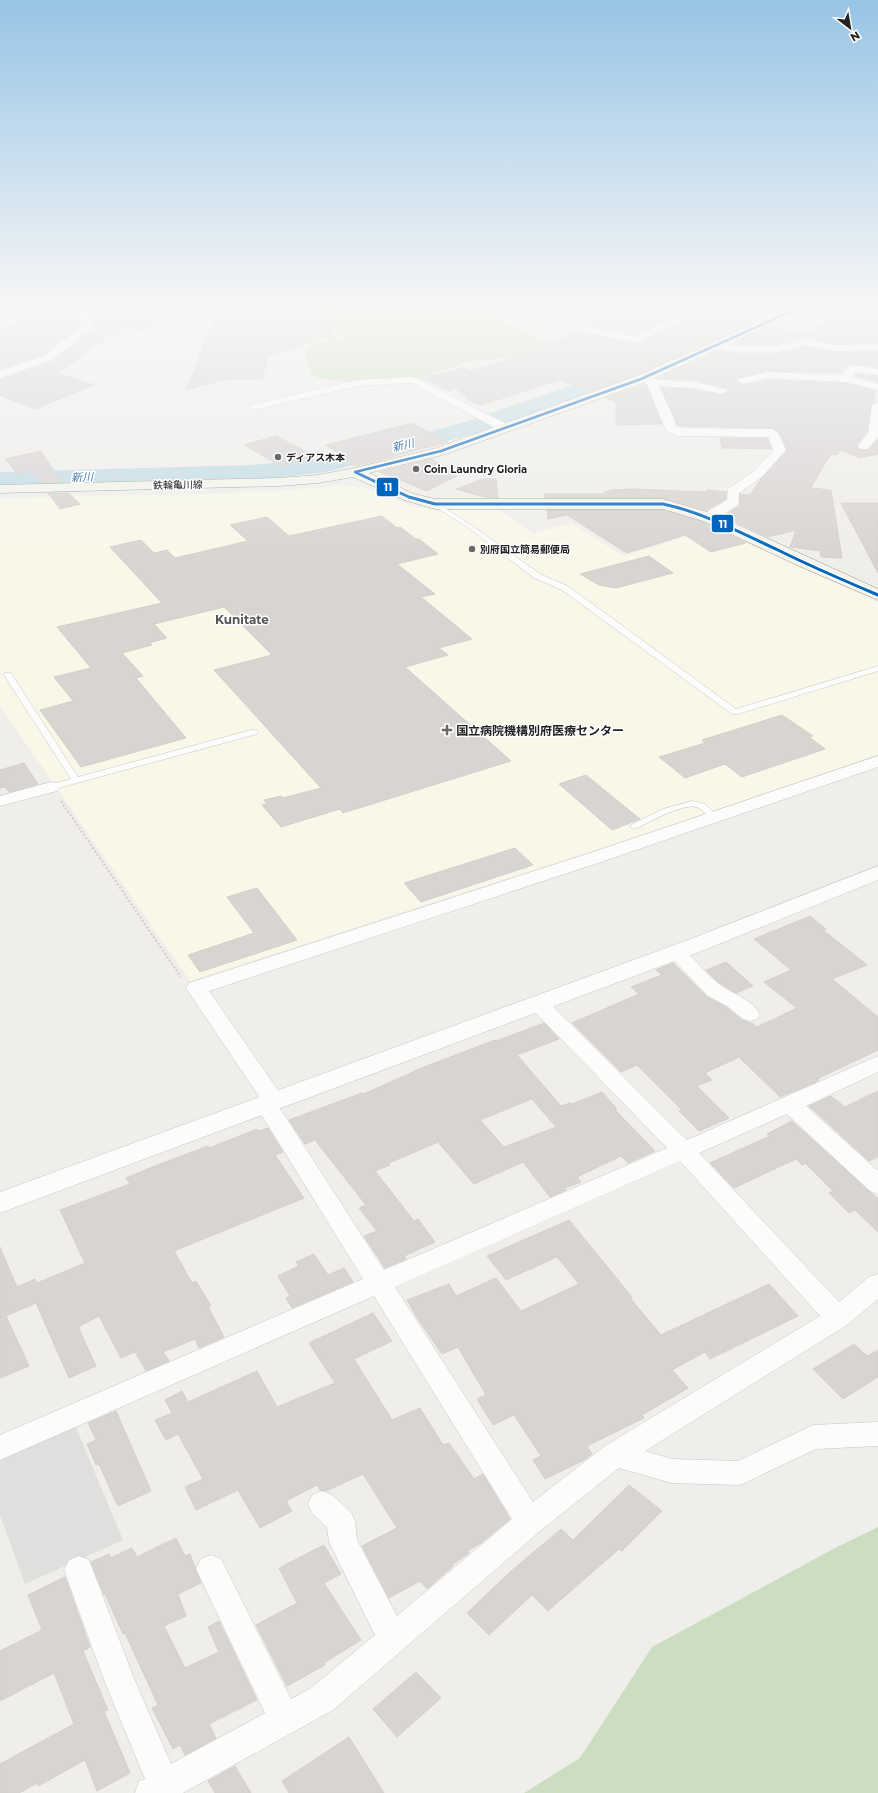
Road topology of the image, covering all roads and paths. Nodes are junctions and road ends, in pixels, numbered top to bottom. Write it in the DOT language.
graph roads {
  1 [pos="325,391"];
  2 [pos="434,391"];
  3 [pos="617,391"];
  4 [pos="652,391"];
  5 [pos="878,404"];
  6 [pos="254,407"];
  7 [pos="505,428"];
  8 [pos="864,446"];
  9 [pos="355,472"];
  10 [pos="0,489"];
  11 [pos="435,504"];
  12 [pos="709,517"];
  13 [pos="878,595"];
  14 [pos="878,668"];
  15 [pos="8,675"];
  16 [pos="254,732"];
  17 [pos="878,761"];
  18 [pos="76,780"];
  19 [pos="51,787"];
  20 [pos="0,801"];
  21 [pos="714,817"];
  22 [pos="634,826"];
  23 [pos="878,872"];
  24 [pos="676,952"];
  25 [pos="196,988"];
  26 [pos="539,1004"];
  27 [pos="750,1014"];
  28 [pos="878,1063"];
  29 [pos="270,1102"];
  30 [pos="790,1104"];
  31 [pos="683,1150"];
  32 [pos="878,1185"];
  33 [pos="2,1198"];
  34 [pos="378,1284"];
  35 [pos="878,1284"];
  36 [pos="838,1318"];
  37 [pos="878,1434"];
  38 [pos="0,1448"];
  39 [pos="615,1455"];
  40 [pos="322,1504"];
  41 [pos="530,1522"];
  42 [pos="211,1568"];
  43 [pos="79,1570"];
  44 [pos="393,1639"];
  45 [pos="285,1720"];
  46 [pos="158,1790"];
  1 -- 6 [label="street"];
  2 -- 7 [label="street"];
  3 -- 7 [label="main road, 鉄輪亀川線"];
  4 -- 12 [label="street"];
  5 -- 8 [label="street"];
  7 -- 9 [label="main road, 鉄輪亀川線"];
  9 -- 10 [label="main road, 鉄輪亀川線"];
  9 -- 11 [label="main road"];
  11 -- 12 [label="main road"];
  11 -- 14 [label="lane"];
  12 -- 13 [label="main road"];
  15 -- 18 [label="lane"];
  16 -- 18 [label="lane"];
  17 -- 21 [label="street"];
  18 -- 19 [label="lane"];
  19 -- 20 [label="street"];
  19 -- 25 [label="path"];
  21 -- 22 [label="lane"];
  21 -- 25 [label="street"];
  23 -- 24 [label="street"];
  24 -- 26 [label="street"];
  24 -- 27 [label="street"];
  25 -- 29 [label="street"];
  26 -- 29 [label="street"];
  26 -- 31 [label="street"];
  28 -- 30 [label="street"];
  29 -- 33 [label="street"];
  29 -- 34 [label="street"];
  30 -- 31 [label="street"];
  30 -- 32 [label="street"];
  31 -- 34 [label="street"];
  31 -- 36 [label="street"];
  34 -- 38 [label="street"];
  34 -- 41 [label="street"];
  35 -- 36 [label="street"];
  36 -- 39 [label="street"];
  37 -- 39 [label="street"];
  39 -- 41 [label="street"];
  40 -- 44 [label="street"];
  41 -- 44 [label="street"];
  42 -- 45 [label="street"];
  43 -- 46 [label="street"];
  44 -- 45 [label="street"];
  45 -- 46 [label="street"];
}
